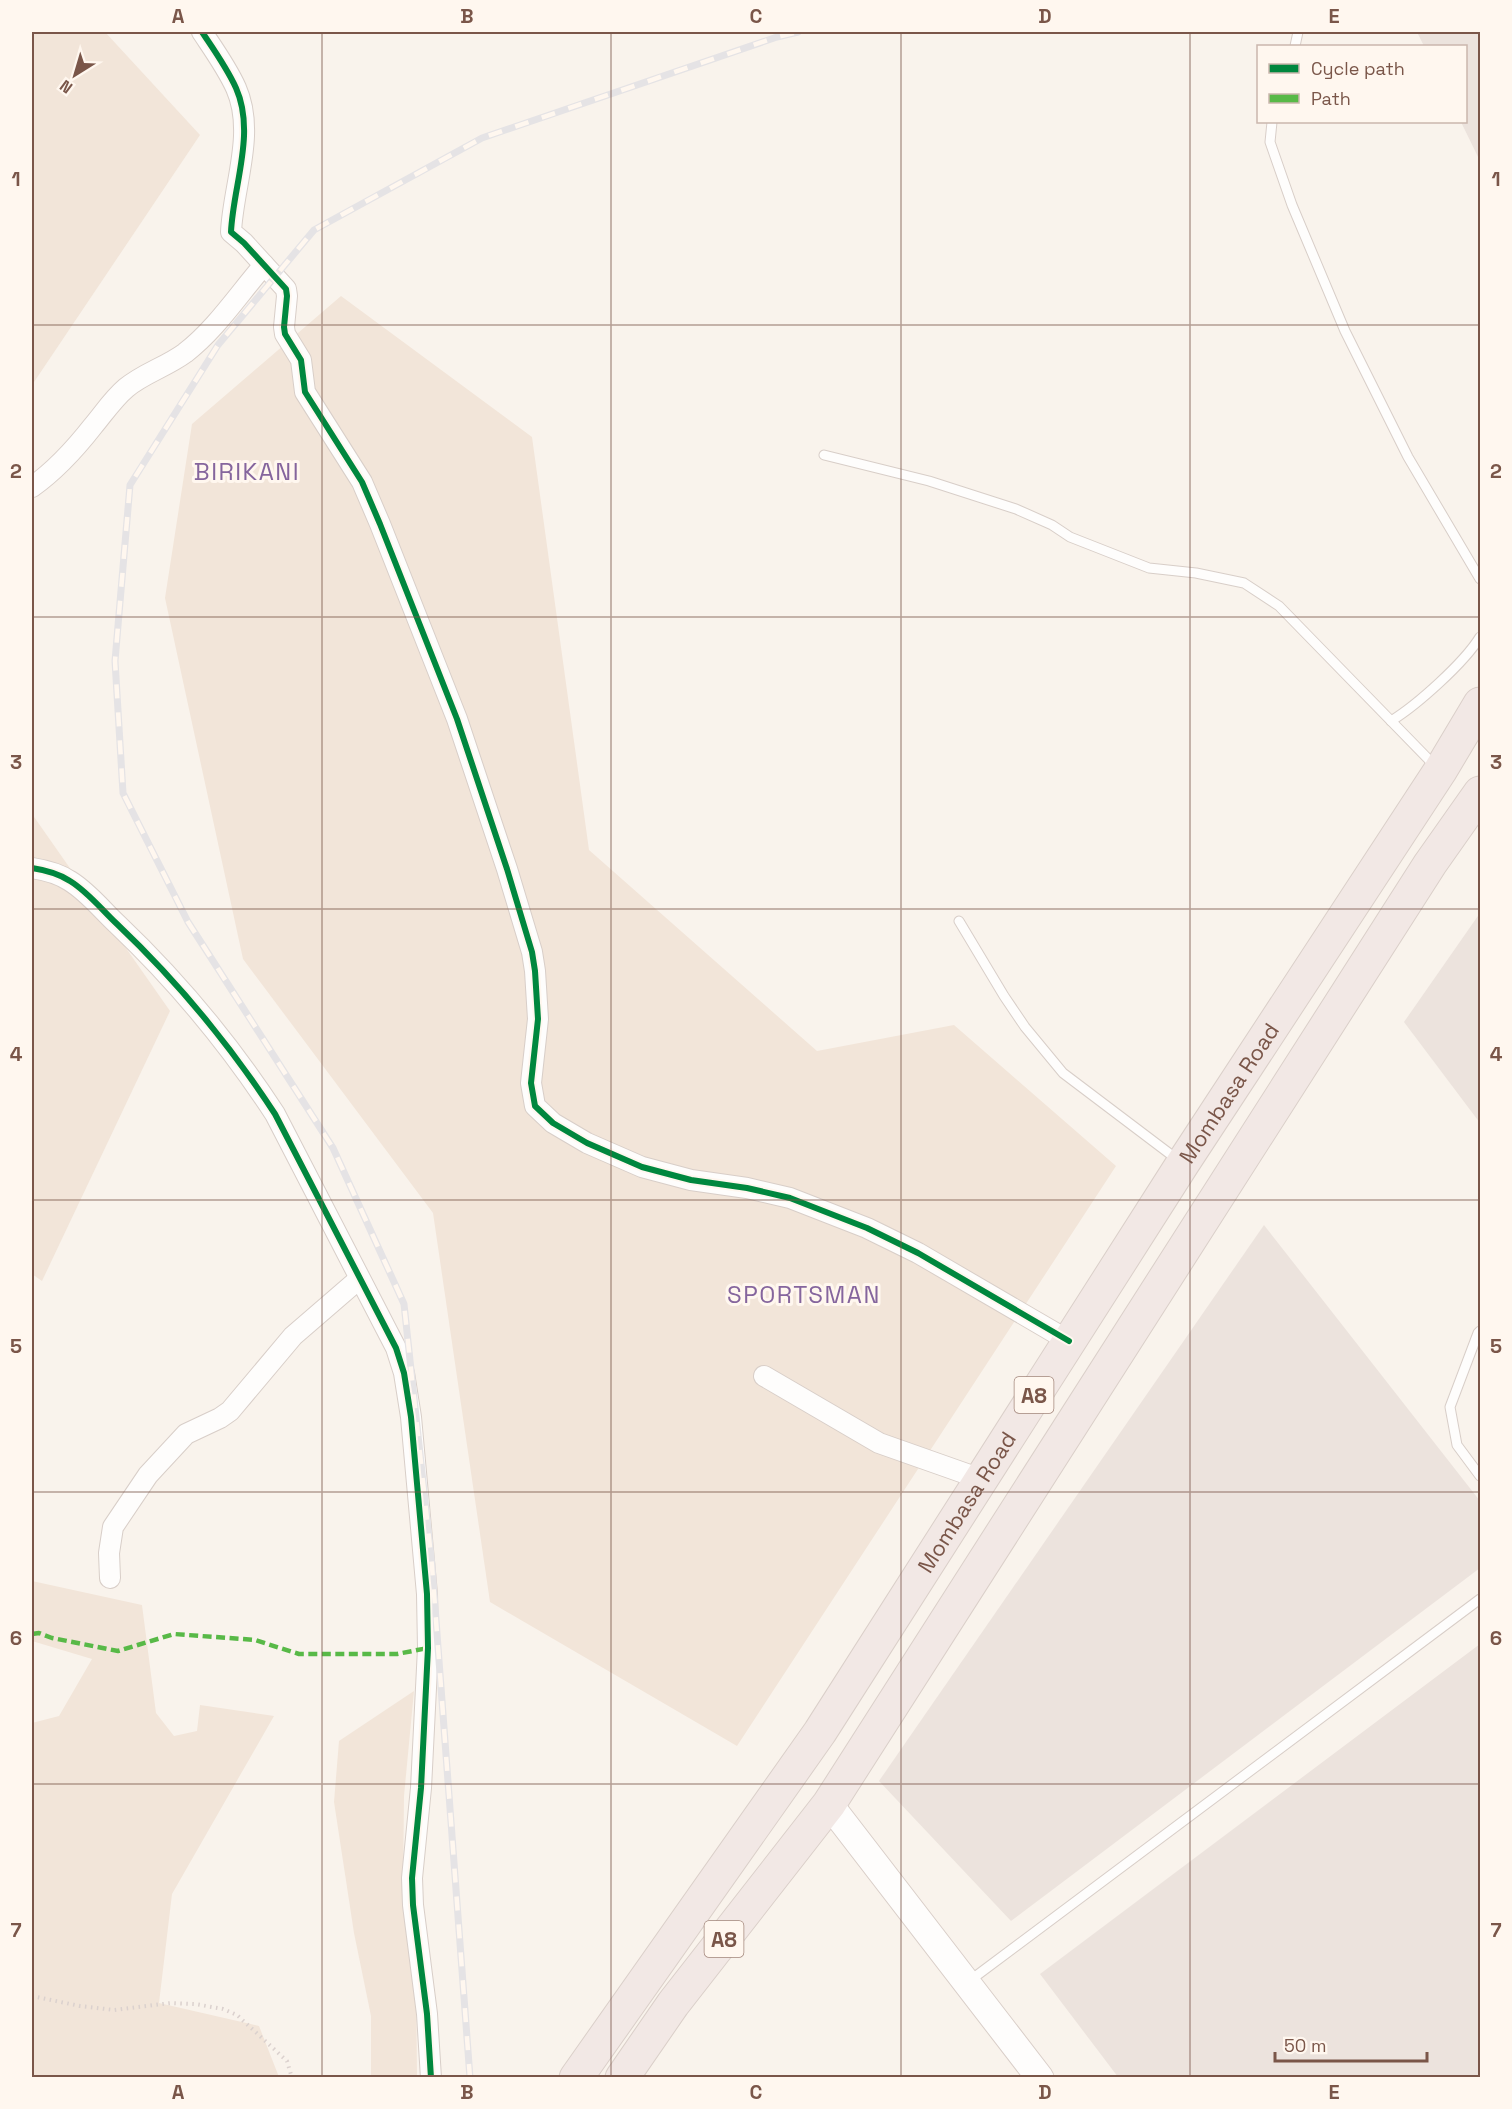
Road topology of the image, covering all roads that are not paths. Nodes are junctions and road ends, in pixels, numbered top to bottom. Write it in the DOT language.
graph roads {
  1 [pos="202,32"];
  2 [pos="1272,123"];
  3 [pos="264,265"];
  4 [pos="824,455"];
  5 [pos="32,487"];
  6 [pos="1480,579"];
  7 [pos="1480,637"];
  8 [pos="1480,704"];
  9 [pos="1391,721"];
  10 [pos="1440,771"];
  11 [pos="1480,792"];
  12 [pos="32,868"];
  13 [pos="959,921"];
  14 [pos="1183,1164"];
  15 [pos="359,1279"];
  16 [pos="1480,1331"];
  17 [pos="1069,1341"];
  18 [pos="764,1376"];
  19 [pos="1480,1476"];
  20 [pos="981,1479"];
  21 [pos="110,1578"];
  22 [pos="1480,1599"];
  23 [pos="829,1804"];
  24 [pos="968,1982"];
  25 [pos="430,2078"];
  26 [pos="576,2078"];
  27 [pos="622,2078"];
  28 [pos="1040,2078"];
  1 -- 3 [label="street"];
  2 -- 6 [label="lane"];
  3 -- 5 [label="street"];
  3 -- 17 [label="street"];
  4 -- 9 [label="lane"];
  7 -- 9 [label="lane"];
  8 -- 10 [label="highway, Mombasa Road / A8"];
  9 -- 10 [label="lane"];
  10 -- 14 [label="highway, Mombasa Road / A8"];
  11 -- 23 [label="highway, Mombasa Road / A8"];
  12 -- 15 [label="street"];
  13 -- 14 [label="lane"];
  14 -- 17 [label="highway, Mombasa Road / A8"];
  15 -- 21 [label="street"];
  15 -- 25 [label="street"];
  16 -- 19 [label="lane"];
  17 -- 20 [label="highway, Mombasa Road / A8"];
  18 -- 20 [label="street"];
  20 -- 26 [label="highway, Mombasa Road / A8"];
  22 -- 24 [label="lane"];
  23 -- 24 [label="street"];
  23 -- 27 [label="highway, Mombasa Road / A8"];
  24 -- 28 [label="street"];
}
